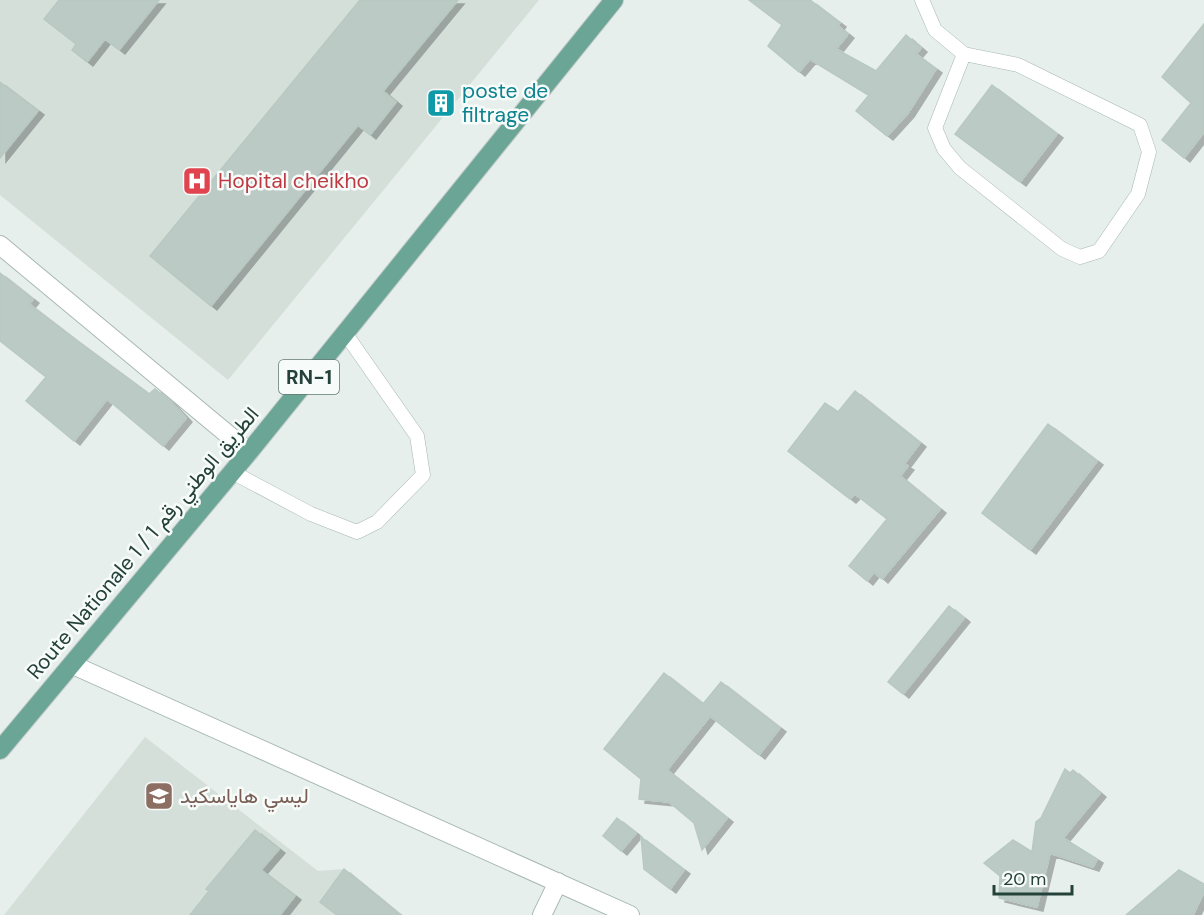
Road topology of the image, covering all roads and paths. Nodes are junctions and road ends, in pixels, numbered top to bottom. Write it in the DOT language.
graph roads {
  1 [pos="614,0"];
  2 [pos="922,0"];
  3 [pos="964,54"];
  4 [pos="0,244"];
  5 [pos="345,333"];
  6 [pos="249,452"];
  7 [pos="232,472"];
  8 [pos="73,665"];
  9 [pos="0,750"];
  10 [pos="558,882"];
  11 [pos="542,915"];
  12 [pos="630,915"];
  1 -- 5 [label="main road, Route Nationale 1 / الطريق الوطني رقم 1 / RN-1"];
  2 -- 3 [label="lane"];
  3 -- 3 [label="lane"];
  4 -- 6 [label="street"];
  5 -- 6 [label="main road, Route Nationale 1 / الطريق الوطني رقم 1 / RN-1"];
  5 -- 7 [label="lane"];
  6 -- 7 [label="main road, Route Nationale 1 / الطريق الوطني رقم 1 / RN-1"];
  7 -- 8 [label="main road, Route Nationale 1 / الطريق الوطني رقم 1 / RN-1"];
  8 -- 9 [label="main road, Route Nationale 1 / الطريق الوطني رقم 1 / RN-1"];
  8 -- 10 [label="street"];
  10 -- 11 [label="street"];
  10 -- 12 [label="street"];
}
